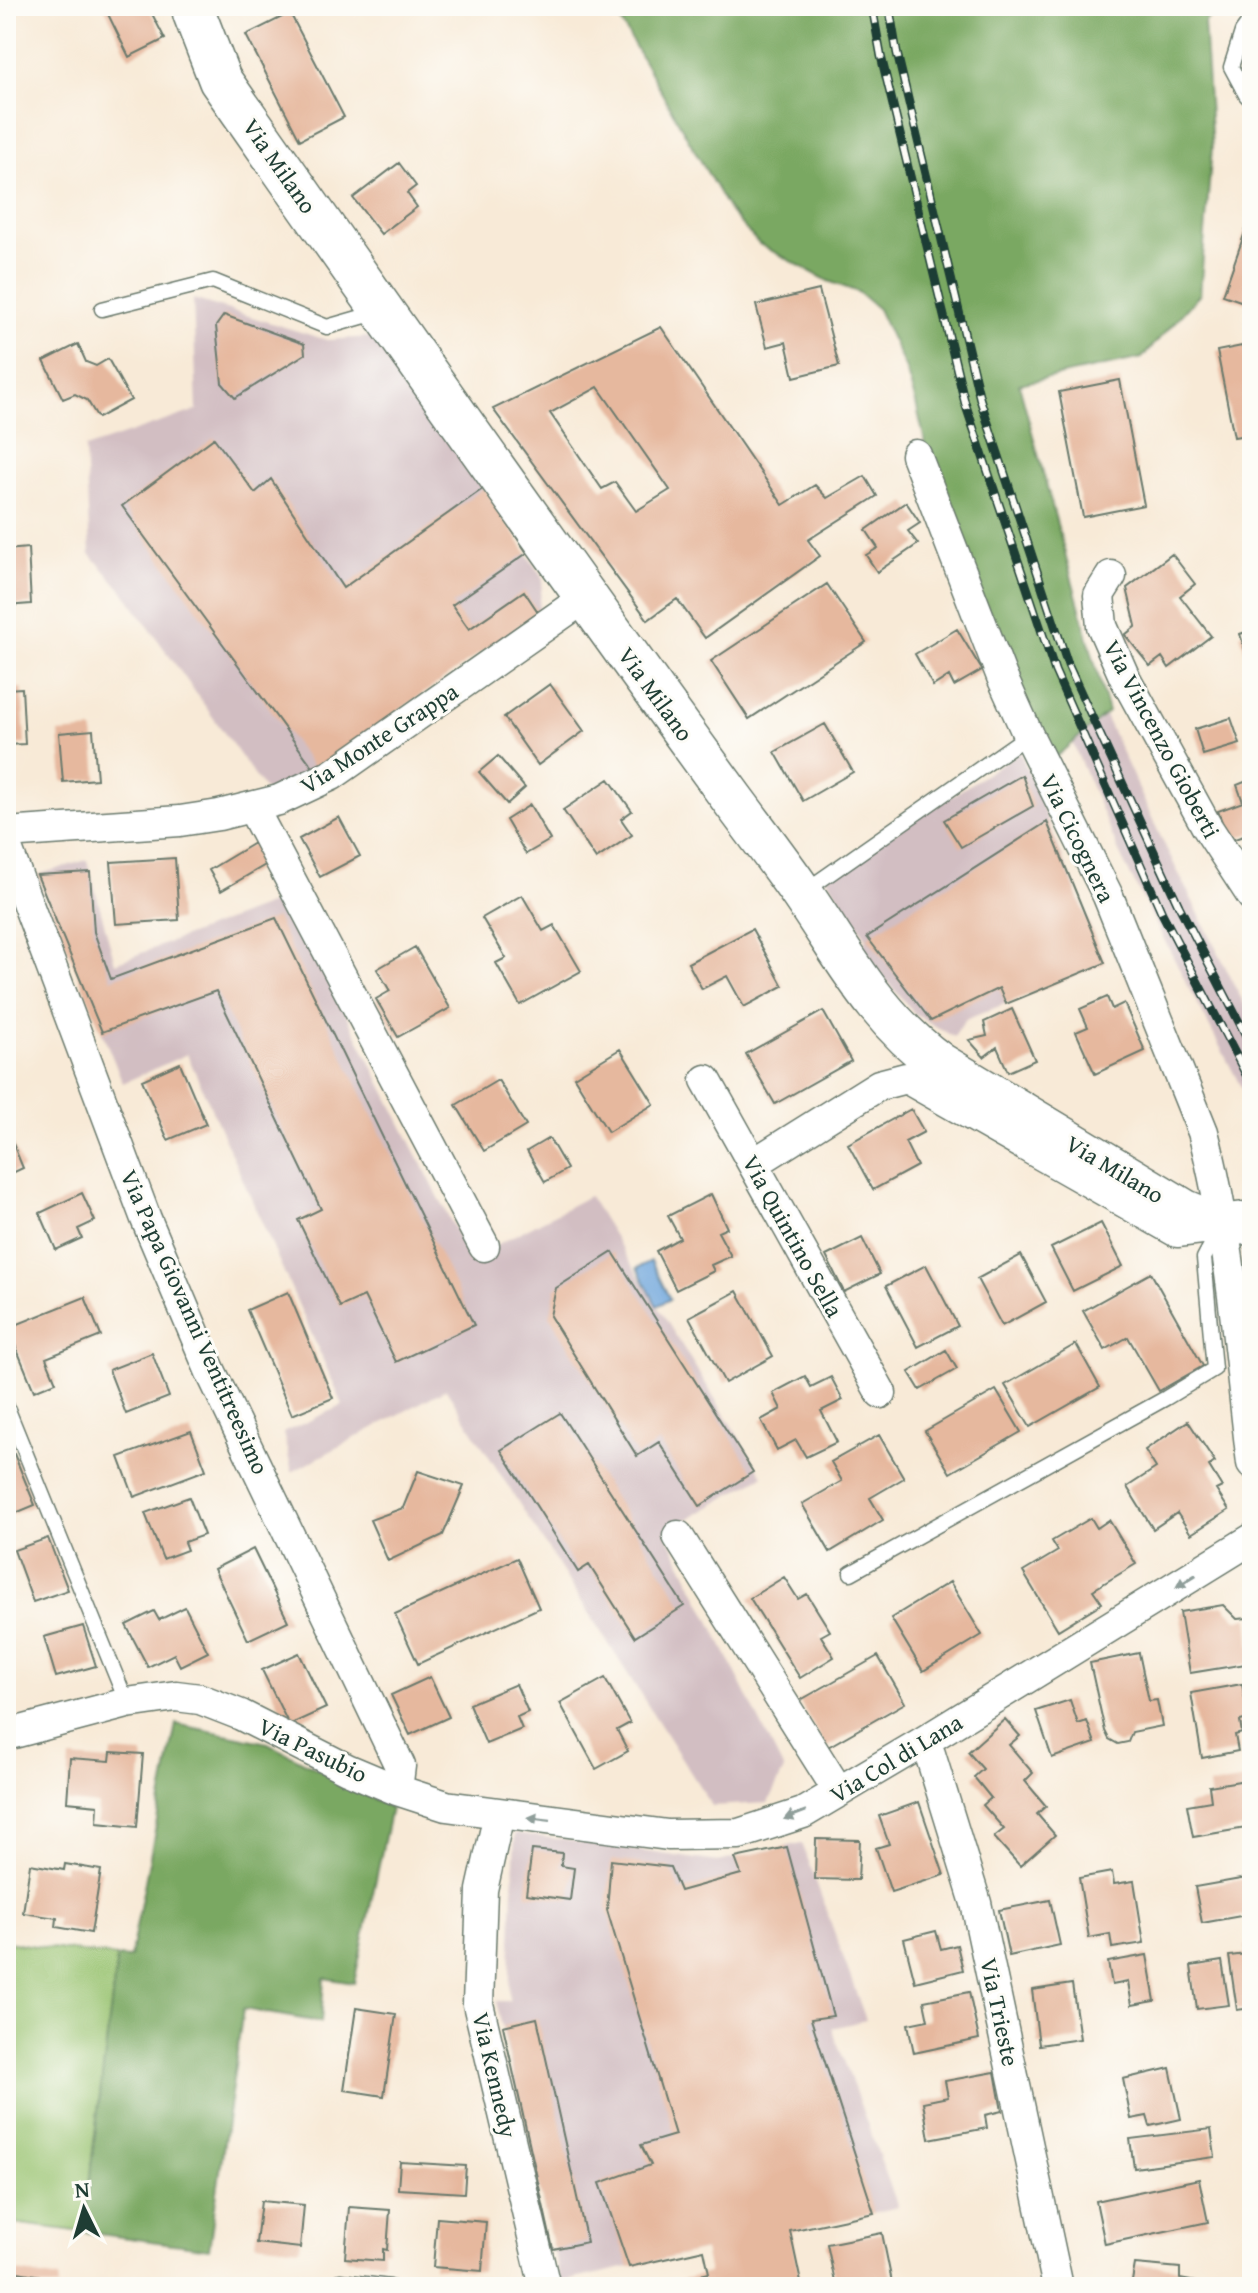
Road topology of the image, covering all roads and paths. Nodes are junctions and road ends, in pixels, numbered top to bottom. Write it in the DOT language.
graph roads {
  1 [pos="190,8"];
  2 [pos="1252,18"];
  3 [pos="1252,101"];
  4 [pos="102,309"];
  5 [pos="382,311"];
  6 [pos="916,455"];
  7 [pos="1111,576"];
  8 [pos="586,597"];
  9 [pos="1028,735"];
  10 [pos="252,807"];
  11 [pos="6,833"];
  12 [pos="6,846"];
  13 [pos="802,894"];
  14 [pos="1252,896"];
  15 [pos="706,1080"];
  16 [pos="753,1164"];
  17 [pos="1237,1224"];
  18 [pos="484,1246"];
  19 [pos="881,1393"];
  20 [pos="6,1405"];
  21 [pos="1252,1463"];
  22 [pos="678,1536"];
  23 [pos="1252,1539"];
  24 [pos="851,1573"];
  25 [pos="127,1703"];
  26 [pos="6,1735"];
  27 [pos="923,1742"];
  28 [pos="397,1790"];
  29 [pos="839,1792"];
  30 [pos="499,1814"];
  31 [pos="340,2281"];
  32 [pos="390,2287"];
  33 [pos="545,2287"];
  34 [pos="1058,2287"];
  1 -- 5 [label="street, Via Milano"];
  2 -- 3 [label="lane"];
  4 -- 5 [label="lane"];
  5 -- 8 [label="street, Via Milano"];
  6 -- 9 [label="street, Via Cicognera"];
  7 -- 14 [label="street, Via Vincenzo Gioberti"];
  8 -- 10 [label="street, Via Monte Grappa"];
  8 -- 13 [label="street, Via Milano"];
  9 -- 13 [label="lane"];
  9 -- 17 [label="street, Via Cicognera"];
  10 -- 11 [label="street, Via Monte Grappa"];
  10 -- 18 [label="street"];
  12 -- 28 [label="street, Via Papa Giovanni Ventitreesimo"];
  13 -- 17 [label="street, Via Milano"];
  15 -- 16 [label="street, Via Quintino Sella"];
  16 -- 17 [label="street"];
  16 -- 19 [label="street, Via Quintino Sella"];
  17 -- 21 [label="street, Via Cicognera"];
  17 -- 24 [label="lane"];
  20 -- 25 [label="lane"];
  22 -- 29 [label="street"];
  23 -- 27 [label="street, Via Col di Lana, one-way"];
  25 -- 26 [label="street, Via Pasubio"];
  25 -- 28 [label="street, Via Pasubio"];
  27 -- 29 [label="street, Via Col di Lana"];
  27 -- 34 [label="street, Via Trieste"];
  28 -- 30 [label="street, Via Pasubio"];
  29 -- 30 [label="street, Via Col di Lana, one-way"];
  30 -- 33 [label="street, Via Kennedy"];
  31 -- 32 [label="lane"];
}
